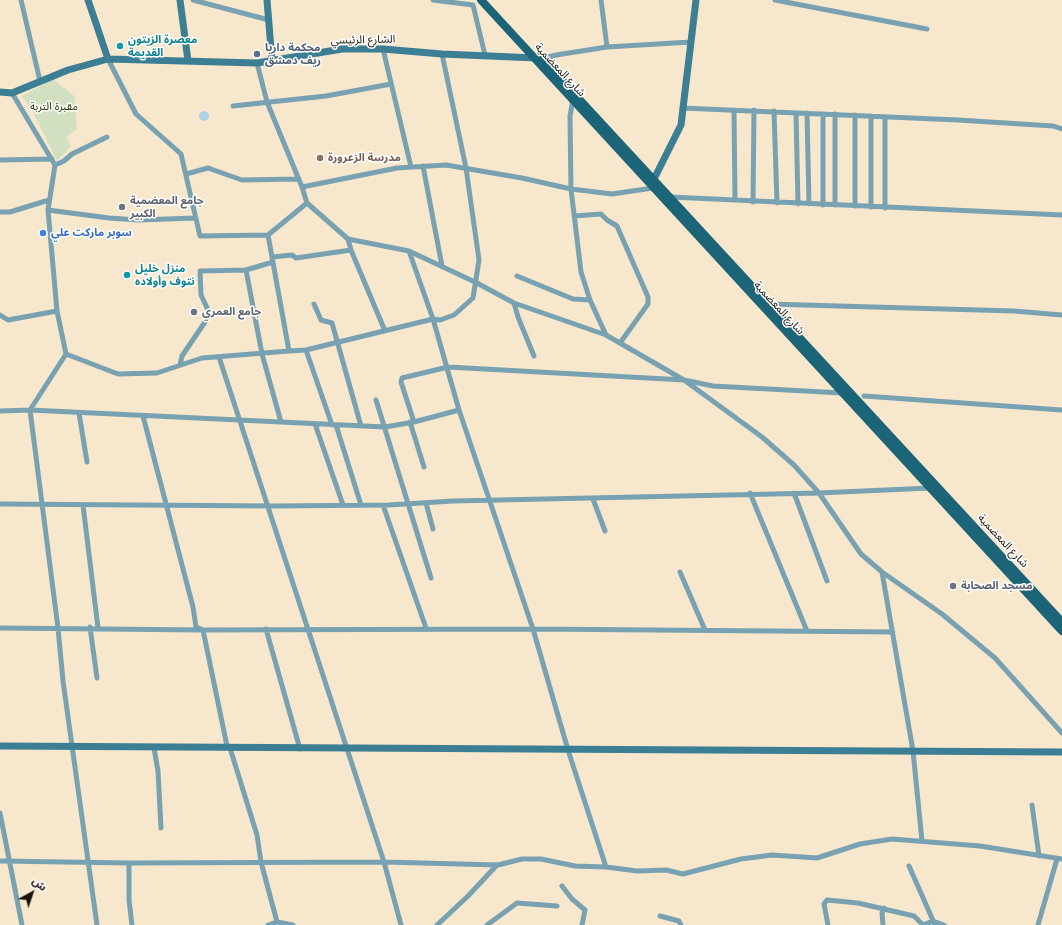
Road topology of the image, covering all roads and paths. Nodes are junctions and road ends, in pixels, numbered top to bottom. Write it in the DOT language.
graph roads {
  1 [pos="21,0"];
  2 [pos="88,0"];
  3 [pos="180,0"];
  4 [pos="193,0"];
  5 [pos="267,0"];
  6 [pos="433,0"];
  7 [pos="481,0"];
  8 [pos="487,0"];
  9 [pos="602,0"];
  10 [pos="696,0"];
  11 [pos="775,0"];
  12 [pos="269,20"];
  13 [pos="927,29"];
  14 [pos="691,42"];
  15 [pos="607,47"];
  16 [pos="383,49"];
  17 [pos="442,54"];
  18 [pos="485,56"];
  19 [pos="108,58"];
  20 [pos="533,58"];
  21 [pos="542,59"];
  22 [pos="272,60"];
  23 [pos="188,61"];
  24 [pos="257,62"];
  25 [pos="40,82"];
  26 [pos="391,84"];
  27 [pos="568,90"];
  28 [pos="0,92"];
  29 [pos="12,93"];
  30 [pos="573,99"];
  31 [pos="267,102"];
  32 [pos="233,106"];
  33 [pos="682,108"];
  34 [pos="734,110"];
  35 [pos="754,110"];
  36 [pos="774,111"];
  37 [pos="796,112"];
  38 [pos="807,113"];
  39 [pos="823,114"];
  40 [pos="835,114"];
  41 [pos="855,115"];
  42 [pos="871,116"];
  43 [pos="885,117"];
  44 [pos="1062,128"];
  45 [pos="107,138"];
  46 [pos="52,159"];
  47 [pos="0,160"];
  48 [pos="55,165"];
  49 [pos="423,166"];
  50 [pos="411,167"];
  51 [pos="466,168"];
  52 [pos="186,174"];
  53 [pos="299,179"];
  54 [pos="653,184"];
  55 [pos="302,187"];
  56 [pos="571,189"];
  57 [pos="670,197"];
  58 [pos="49,200"];
  59 [pos="735,200"];
  60 [pos="753,202"];
  61 [pos="307,203"];
  62 [pos="777,203"];
  63 [pos="798,204"];
  64 [pos="810,204"];
  65 [pos="823,205"];
  66 [pos="835,205"];
  67 [pos="855,206"];
  68 [pos="871,207"];
  69 [pos="885,208"];
  70 [pos="48,210"];
  71 [pos="0,212"];
  72 [pos="574,216"];
  73 [pos="1062,216"];
  74 [pos="196,218"];
  75 [pos="268,235"];
  76 [pos="348,239"];
  77 [pos="350,250"];
  78 [pos="410,251"];
  79 [pos="272,260"];
  80 [pos="442,266"];
  81 [pos="246,270"];
  82 [pos="517,276"];
  83 [pos="477,283"];
  84 [pos="590,300"];
  85 [pos="514,303"];
  86 [pos="314,304"];
  87 [pos="768,304"];
  88 [pos="57,311"];
  89 [pos="0,315"];
  90 [pos="1062,315"];
  91 [pos="433,319"];
  92 [pos="386,331"];
  93 [pos="606,335"];
  94 [pos="337,341"];
  95 [pos="620,343"];
  96 [pos="306,350"];
  97 [pos="289,351"];
  98 [pos="66,354"];
  99 [pos="262,354"];
  100 [pos="534,356"];
  101 [pos="219,357"];
  102 [pos="180,365"];
  103 [pos="448,367"];
  104 [pos="684,380"];
  105 [pos="842,394"];
  106 [pos="864,396"];
  107 [pos="376,400"];
  108 [pos="30,410"];
  109 [pos="459,410"];
  110 [pos="1062,410"];
  111 [pos="0,411"];
  112 [pos="79,413"];
  113 [pos="144,416"];
  114 [pos="241,421"];
  115 [pos="281,422"];
  116 [pos="412,422"];
  117 [pos="315,424"];
  118 [pos="334,425"];
  119 [pos="361,426"];
  120 [pos="384,427"];
  121 [pos="87,462"];
  122 [pos="424,467"];
  123 [pos="930,488"];
  124 [pos="750,493"];
  125 [pos="794,493"];
  126 [pos="819,493"];
  127 [pos="940,495"];
  128 [pos="593,499"];
  129 [pos="490,500"];
  130 [pos="426,503"];
  131 [pos="0,504"];
  132 [pos="407,504"];
  133 [pos="42,505"];
  134 [pos="166,505"];
  135 [pos="343,505"];
  136 [pos="361,505"];
  137 [pos="383,505"];
  138 [pos="83,506"];
  139 [pos="269,506"];
  140 [pos="433,529"];
  141 [pos="605,531"];
  142 [pos="680,572"];
  143 [pos="882,572"];
  144 [pos="431,578"];
  145 [pos="827,581"];
  146 [pos="1062,622"];
  147 [pos="0,628"];
  148 [pos="58,628"];
  149 [pos="90,628"];
  150 [pos="98,628"];
  151 [pos="308,628"];
  152 [pos="426,628"];
  153 [pos="266,629"];
  154 [pos="533,629"];
  155 [pos="203,630"];
  156 [pos="705,630"];
  157 [pos="1062,630"];
  158 [pos="807,631"];
  159 [pos="893,632"];
  160 [pos="97,678"];
  161 [pos="1062,733"];
  162 [pos="0,746"];
  163 [pos="72,747"];
  164 [pos="154,748"];
  165 [pos="230,748"];
  166 [pos="300,749"];
  167 [pos="347,749"];
  168 [pos="568,750"];
  169 [pos="913,751"];
  170 [pos="1062,752"];
  171 [pos="1032,805"];
  172 [pos="0,813"];
  173 [pos="161,828"];
  174 [pos="922,841"];
  175 [pos="1039,856"];
  176 [pos="1059,859"];
  177 [pos="0,860"];
  178 [pos="9,860"];
  179 [pos="88,862"];
  180 [pos="261,862"];
  181 [pos="384,862"];
  182 [pos="129,863"];
  183 [pos="497,865"];
  184 [pos="909,866"];
  185 [pos="606,867"];
  186 [pos="562,886"];
  187 [pos="557,906"];
  188 [pos="884,908"];
  189 [pos="660,916"];
  190 [pos="277,922"];
  191 [pos="934,923"];
  192 [pos="22,925"];
  193 [pos="97,925"];
  194 [pos="132,925"];
  195 [pos="268,925"];
  196 [pos="291,925"];
  197 [pos="401,925"];
  198 [pos="437,925"];
  199 [pos="487,925"];
  200 [pos="582,925"];
  201 [pos="680,925"];
  202 [pos="828,925"];
  203 [pos="884,925"];
  204 [pos="923,925"];
  205 [pos="944,925"];
  206 [pos="1038,925"];
  1 -- 25 [label="street"];
  2 -- 19 [label="main road"];
  3 -- 23 [label="main road"];
  4 -- 12 [label="street"];
  5 -- 12 [label="main road"];
  6 -- 18 [label="street"];
  7 -- 20 [label="main road, شارع المعضمية"];
  8 -- 21 [label="main road, شارع المعضمية"];
  9 -- 15 [label="street"];
  10 -- 14 [label="main road"];
  11 -- 13 [label="street"];
  12 -- 22 [label="main road"];
  14 -- 15 [label="street"];
  14 -- 33 [label="main road"];
  15 -- 21 [label="street"];
  16 -- 17 [label="main road, الشارع الرئيسي"];
  16 -- 22 [label="main road, الشارع الرئيسي"];
  16 -- 26 [label="street"];
  17 -- 18 [label="main road, الشارع الرئيسي"];
  17 -- 51 [label="street"];
  18 -- 20 [label="main road, الشارع الرئيسي"];
  19 -- 23 [label="main road, الشارع الرئيسي"];
  19 -- 25 [label="main road, الشارع الرئيسي"];
  19 -- 52 [label="street"];
  20 -- 21 [label="main road, الشارع الرئيسي"];
  20 -- 27 [label="main road, شارع المعضمية"];
  21 -- 27 [label="main road, شارع المعضمية"];
  22 -- 24 [label="main road, الشارع الرئيسي"];
  23 -- 24 [label="main road, الشارع الرئيسي"];
  24 -- 31 [label="street"];
  25 -- 29 [label="main road, الشارع الرئيسي"];
  26 -- 31 [label="street"];
  26 -- 50 [label="street"];
  27 -- 30 [label="main road, شارع المعضمية"];
  27 -- 54 [label="main road, شارع المعضمية"];
  28 -- 29 [label="main road, الشارع الرئيسي"];
  29 -- 46 [label="street"];
  30 -- 54 [label="main road, شارع المعضمية"];
  30 -- 56 [label="street"];
  31 -- 32 [label="street"];
  31 -- 53 [label="street"];
  33 -- 34 [label="street"];
  33 -- 54 [label="main road"];
  34 -- 35 [label="street"];
  34 -- 59 [label="street"];
  35 -- 36 [label="street"];
  35 -- 60 [label="street"];
  36 -- 37 [label="street"];
  36 -- 62 [label="street"];
  37 -- 38 [label="street"];
  37 -- 63 [label="street"];
  38 -- 39 [label="street"];
  38 -- 64 [label="street"];
  39 -- 40 [label="street"];
  39 -- 65 [label="street"];
  40 -- 41 [label="street"];
  40 -- 66 [label="street"];
  41 -- 42 [label="street"];
  41 -- 67 [label="street"];
  42 -- 43 [label="street"];
  42 -- 68 [label="street"];
  43 -- 44 [label="street"];
  43 -- 69 [label="street"];
  45 -- 48 [label="street"];
  46 -- 47 [label="street"];
  46 -- 48 [label="street"];
  48 -- 58 [label="street"];
  49 -- 50 [label="street"];
  49 -- 51 [label="street"];
  49 -- 80 [label="street"];
  50 -- 55 [label="street"];
  51 -- 56 [label="street"];
  51 -- 83 [label="street"];
  52 -- 53 [label="street"];
  52 -- 74 [label="street"];
  53 -- 55 [label="street"];
  54 -- 56 [label="street"];
  54 -- 57 [label="main road, شارع المعضمية"];
  54 -- 105 [label="main road, شارع المعضمية"];
  55 -- 61 [label="street"];
  56 -- 72 [label="street"];
  57 -- 59 [label="street"];
  57 -- 87 [label="main road, شارع المعضمية"];
  58 -- 70 [label="street"];
  58 -- 71 [label="street"];
  59 -- 60 [label="street"];
  60 -- 62 [label="street"];
  61 -- 75 [label="street"];
  61 -- 76 [label="street"];
  62 -- 63 [label="street"];
  63 -- 64 [label="street"];
  64 -- 65 [label="street"];
  65 -- 66 [label="street"];
  66 -- 67 [label="street"];
  67 -- 68 [label="street"];
  68 -- 69 [label="street"];
  69 -- 73 [label="street"];
  70 -- 74 [label="street"];
  70 -- 88 [label="street"];
  72 -- 84 [label="street"];
  72 -- 95 [label="street"];
  74 -- 75 [label="street"];
  75 -- 79 [label="street"];
  76 -- 77 [label="street"];
  76 -- 78 [label="street"];
  77 -- 79 [label="street"];
  77 -- 92 [label="street"];
  78 -- 80 [label="street"];
  78 -- 91 [label="street"];
  79 -- 81 [label="street"];
  79 -- 97 [label="street"];
  80 -- 83 [label="street"];
  81 -- 99 [label="street"];
  81 -- 102 [label="street"];
  82 -- 84 [label="street"];
  83 -- 85 [label="street"];
  83 -- 91 [label="street"];
  84 -- 93 [label="street"];
  85 -- 93 [label="street"];
  85 -- 100 [label="street"];
  86 -- 94 [label="street"];
  87 -- 90 [label="street"];
  87 -- 127 [label="main road, شارع المعضمية"];
  88 -- 89 [label="street"];
  88 -- 98 [label="street"];
  91 -- 92 [label="street"];
  91 -- 103 [label="street"];
  92 -- 94 [label="street"];
  93 -- 95 [label="street"];
  94 -- 96 [label="street"];
  94 -- 119 [label="street"];
  95 -- 104 [label="street"];
  96 -- 97 [label="street"];
  96 -- 118 [label="street"];
  97 -- 99 [label="street"];
  98 -- 102 [label="street"];
  98 -- 108 [label="street"];
  99 -- 101 [label="street"];
  99 -- 115 [label="street"];
  101 -- 102 [label="street"];
  101 -- 114 [label="street"];
  103 -- 104 [label="street"];
  103 -- 109 [label="street"];
  103 -- 116 [label="street"];
  104 -- 105 [label="street"];
  104 -- 126 [label="street"];
  105 -- 123 [label="main road, شارع المعضمية"];
  106 -- 110 [label="street"];
  107 -- 120 [label="street"];
  108 -- 111 [label="street"];
  108 -- 112 [label="street"];
  108 -- 133 [label="street"];
  109 -- 116 [label="street"];
  109 -- 129 [label="street"];
  112 -- 113 [label="street"];
  112 -- 121 [label="street"];
  113 -- 114 [label="street"];
  113 -- 134 [label="street"];
  114 -- 115 [label="street"];
  114 -- 139 [label="street"];
  115 -- 117 [label="street"];
  116 -- 120 [label="street"];
  116 -- 122 [label="street"];
  117 -- 118 [label="street"];
  117 -- 135 [label="street"];
  118 -- 119 [label="street"];
  118 -- 136 [label="street"];
  119 -- 120 [label="street"];
  120 -- 132 [label="street"];
  123 -- 126 [label="street"];
  123 -- 127 [label="main road, شارع المعضمية"];
  124 -- 125 [label="street"];
  124 -- 128 [label="street"];
  124 -- 158 [label="street"];
  125 -- 126 [label="street"];
  125 -- 145 [label="street"];
  126 -- 143 [label="street"];
  127 -- 146 [label="main road, شارع المعضمية"];
  127 -- 157 [label="main road, شارع المعضمية"];
  128 -- 129 [label="street"];
  128 -- 141 [label="street"];
  129 -- 130 [label="street"];
  129 -- 154 [label="street"];
  130 -- 132 [label="street"];
  130 -- 140 [label="street"];
  131 -- 133 [label="street"];
  132 -- 137 [label="street"];
  132 -- 144 [label="street"];
  133 -- 138 [label="street"];
  133 -- 148 [label="street"];
  134 -- 138 [label="street"];
  134 -- 139 [label="street"];
  134 -- 155 [label="street"];
  135 -- 136 [label="street"];
  135 -- 139 [label="street"];
  136 -- 137 [label="street"];
  137 -- 152 [label="street"];
  138 -- 150 [label="street"];
  139 -- 151 [label="street"];
  142 -- 156 [label="street"];
  143 -- 159 [label="street"];
  143 -- 161 [label="street"];
  147 -- 148 [label="street"];
  148 -- 149 [label="street"];
  148 -- 163 [label="street"];
  149 -- 150 [label="street"];
  149 -- 160 [label="street"];
  150 -- 155 [label="street"];
  151 -- 152 [label="street"];
  151 -- 153 [label="street"];
  151 -- 167 [label="street"];
  152 -- 154 [label="street"];
  153 -- 155 [label="street"];
  153 -- 166 [label="street"];
  154 -- 156 [label="street"];
  154 -- 168 [label="street"];
  155 -- 165 [label="street"];
  156 -- 158 [label="street"];
  158 -- 159 [label="street"];
  159 -- 169 [label="street"];
  162 -- 163 [label="main road"];
  163 -- 164 [label="main road"];
  163 -- 179 [label="street"];
  164 -- 165 [label="main road"];
  164 -- 173 [label="street"];
  165 -- 166 [label="main road"];
  165 -- 180 [label="street"];
  166 -- 167 [label="main road"];
  167 -- 168 [label="main road"];
  167 -- 181 [label="street"];
  168 -- 169 [label="main road"];
  168 -- 185 [label="street"];
  169 -- 170 [label="main road"];
  169 -- 174 [label="street"];
  171 -- 175 [label="street"];
  172 -- 178 [label="street"];
  174 -- 175 [label="street"];
  174 -- 185 [label="street"];
  175 -- 176 [label="street"];
  176 -- 206 [label="street"];
  177 -- 178 [label="street"];
  178 -- 179 [label="street"];
  178 -- 192 [label="street"];
  179 -- 182 [label="street"];
  179 -- 193 [label="street"];
  180 -- 181 [label="street"];
  180 -- 182 [label="street"];
  180 -- 190 [label="street"];
  181 -- 183 [label="street"];
  181 -- 197 [label="street"];
  182 -- 194 [label="street"];
  183 -- 185 [label="street"];
  183 -- 198 [label="street"];
  184 -- 191 [label="street"];
  186 -- 200 [label="street"];
  187 -- 199 [label="street"];
  188 -- 202 [label="street"];
  188 -- 203 [label="street"];
  188 -- 204 [label="street"];
  189 -- 201 [label="street"];
  190 -- 195 [label="street"];
  190 -- 196 [label="street"];
  191 -- 204 [label="street"];
  191 -- 205 [label="street"];
}
